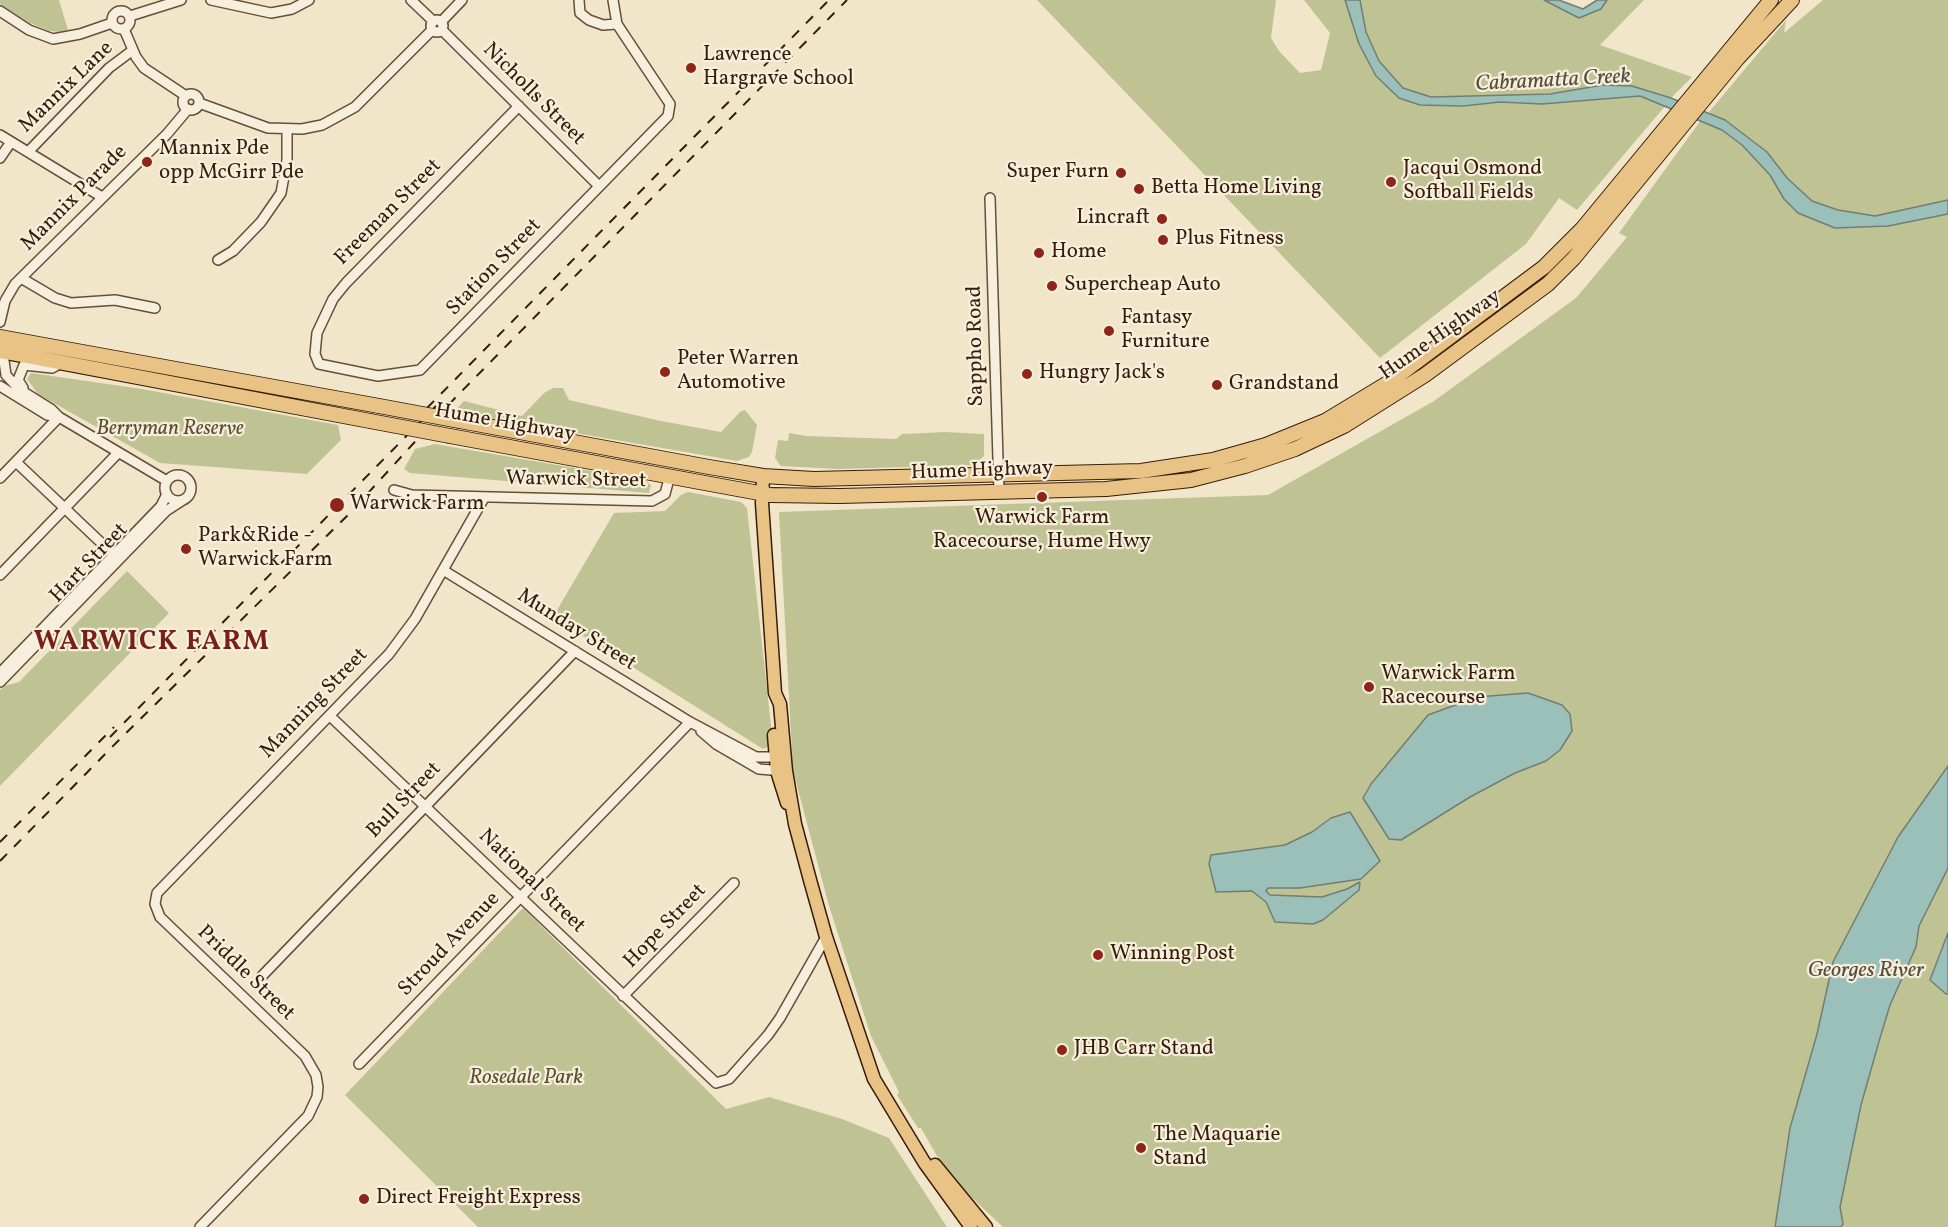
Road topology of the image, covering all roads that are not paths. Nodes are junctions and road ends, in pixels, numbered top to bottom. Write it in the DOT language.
graph roads {
  1 [pos="113,0"];
  2 [pos="181,0"];
  3 [pos="211,0"];
  4 [pos="309,0"];
  5 [pos="411,0"];
  6 [pos="462,0"];
  7 [pos="579,0"];
  8 [pos="613,0"];
  9 [pos="1772,0"];
  10 [pos="1792,0"];
  11 [pos="0,11"];
  12 [pos="117,11"];
  13 [pos="130,16"];
  14 [pos="112,23"];
  15 [pos="617,24"];
  16 [pos="437,26"];
  17 [pos="124,28"];
  18 [pos="133,50"];
  19 [pos="1706,87"];
  20 [pos="186,96"];
  21 [pos="199,103"];
  22 [pos="519,106"];
  23 [pos="188,109"];
  24 [pos="287,130"];
  25 [pos="0,135"];
  26 [pos="1666,136"];
  27 [pos="11,142"];
  28 [pos="27,152"];
  29 [pos="0,158"];
  30 [pos="599,186"];
  31 [pos="102,197"];
  32 [pos="990,198"];
  33 [pos="218,260"];
  34 [pos="21,278"];
  35 [pos="154,308"];
  36 [pos="0,322"];
  37 [pos="1,345"];
  38 [pos="316,360"];
  39 [pos="61,363"];
  40 [pos="1416,364"];
  41 [pos="1425,375"];
  42 [pos="0,386"];
  43 [pos="36,400"];
  44 [pos="59,417"];
  45 [pos="118,453"];
  46 [pos="16,462"];
  47 [pos="670,476"];
  48 [pos="763,476"];
  49 [pos="998,476"];
  50 [pos="0,478"];
  51 [pos="167,481"];
  52 [pos="394,490"];
  53 [pos="999,492"];
  54 [pos="167,494"];
  55 [pos="762,494"];
  56 [pos="484,498"];
  57 [pos="183,500"];
  58 [pos="65,508"];
  59 [pos="114,555"];
  60 [pos="443,570"];
  61 [pos="0,575"];
  62 [pos="575,651"];
  63 [pos="0,673"];
  64 [pos="0,682"];
  65 [pos="330,716"];
  66 [pos="690,722"];
  67 [pos="780,757"];
  68 [pos="782,771"];
  69 [pos="425,806"];
  70 [pos="734,883"];
  71 [pos="521,898"];
  72 [pos="160,917"];
  73 [pos="826,937"];
  74 [pos="262,976"];
  75 [pos="623,996"];
  76 [pos="360,1064"];
  77 [pos="872,1069"];
  78 [pos="201,1227"];
  79 [pos="971,1227"];
  80 [pos="986,1227"];
  1 -- 12 [label="street"];
  2 -- 13 [label="street"];
  3 -- 4 [label="street"];
  5 -- 16 [label="street, Nicholls Street"];
  6 -- 16 [label="street"];
  7 -- 15 [label="street"];
  8 -- 15 [label="street"];
  9 -- 19 [label="highway, Hume Highway"];
  10 -- 19 [label="highway, Hume Highway"];
  11 -- 14 [label="street"];
  12 -- 13 [label="street"];
  12 -- 14 [label="street"];
  13 -- 17 [label="street"];
  14 -- 17 [label="street"];
  15 -- 30 [label="street, Station Street"];
  16 -- 22 [label="street, Nicholls Street"];
  16 -- 24 [label="street"];
  17 -- 18 [label="street"];
  18 -- 20 [label="street"];
  18 -- 28 [label="street, Mannix Lane"];
  19 -- 26 [label="highway, Hume Highway"];
  20 -- 21 [label="street"];
  20 -- 23 [label="street"];
  21 -- 23 [label="street"];
  21 -- 24 [label="street"];
  22 -- 30 [label="street, Nicholls Street"];
  22 -- 38 [label="street, Freeman Street"];
  23 -- 31 [label="street, Mannix Parade"];
  24 -- 33 [label="street"];
  25 -- 27 [label="street"];
  26 -- 40 [label="highway, Hume Highway"];
  26 -- 41 [label="highway, Hume Highway"];
  27 -- 28 [label="street"];
  27 -- 29 [label="street"];
  28 -- 31 [label="street"];
  30 -- 38 [label="street, Station Street"];
  31 -- 34 [label="street, Mannix Parade"];
  32 -- 49 [label="street, Sappho Road"];
  34 -- 35 [label="street"];
  34 -- 36 [label="street, Mannix Parade"];
  37 -- 39 [label="highway, Hume Highway"];
  37 -- 43 [label="street"];
  37 -- 48 [label="highway, Hume Highway, bridge"];
  39 -- 43 [label="street"];
  39 -- 47 [label="highway, Hume Highway, bridge"];
  40 -- 41 [label="highway"];
  40 -- 49 [label="highway, Hume Highway"];
  41 -- 53 [label="highway, Hume Highway"];
  42 -- 44 [label="street"];
  43 -- 44 [label="street"];
  44 -- 45 [label="street"];
  44 -- 46 [label="street"];
  45 -- 51 [label="street"];
  45 -- 58 [label="street"];
  46 -- 50 [label="street"];
  46 -- 58 [label="street"];
  47 -- 55 [label="highway, Hume Highway"];
  47 -- 56 [label="street, Warwick Street"];
  48 -- 49 [label="highway, Hume Highway"];
  48 -- 55 [label="main road"];
  49 -- 53 [label="street, Sappho Road"];
  51 -- 54 [label="street"];
  51 -- 57 [label="street"];
  52 -- 56 [label="street, Warwick Street"];
  53 -- 55 [label="highway, Hume Highway"];
  54 -- 57 [label="street"];
  54 -- 59 [label="street, Hart Street"];
  55 -- 67 [label="main road"];
  56 -- 60 [label="street, Manning Street"];
  57 -- 64 [label="street, Hart Street"];
  58 -- 59 [label="street"];
  58 -- 61 [label="street"];
  59 -- 63 [label="street, Hart Street"];
  60 -- 62 [label="street, Munday Street"];
  60 -- 65 [label="street, Manning Street"];
  62 -- 66 [label="street, Munday Street"];
  62 -- 69 [label="street, Bull Street"];
  65 -- 69 [label="street, National Street"];
  65 -- 72 [label="street, Manning Street"];
  66 -- 67 [label="street, Munday Street"];
  66 -- 68 [label="street, Munday Street"];
  66 -- 71 [label="street, Stroud Avenue"];
  67 -- 68 [label="main road"];
  68 -- 73 [label="main road"];
  69 -- 71 [label="street, National Street"];
  69 -- 74 [label="street, Bull Street"];
  70 -- 75 [label="street, Hope Street"];
  71 -- 75 [label="street, National Street"];
  71 -- 76 [label="street, Stroud Avenue"];
  72 -- 78 [label="street, Priddle Street"];
  73 -- 75 [label="street, National Street"];
  73 -- 77 [label="main road"];
  77 -- 79 [label="main road"];
  77 -- 80 [label="main road"];
}
